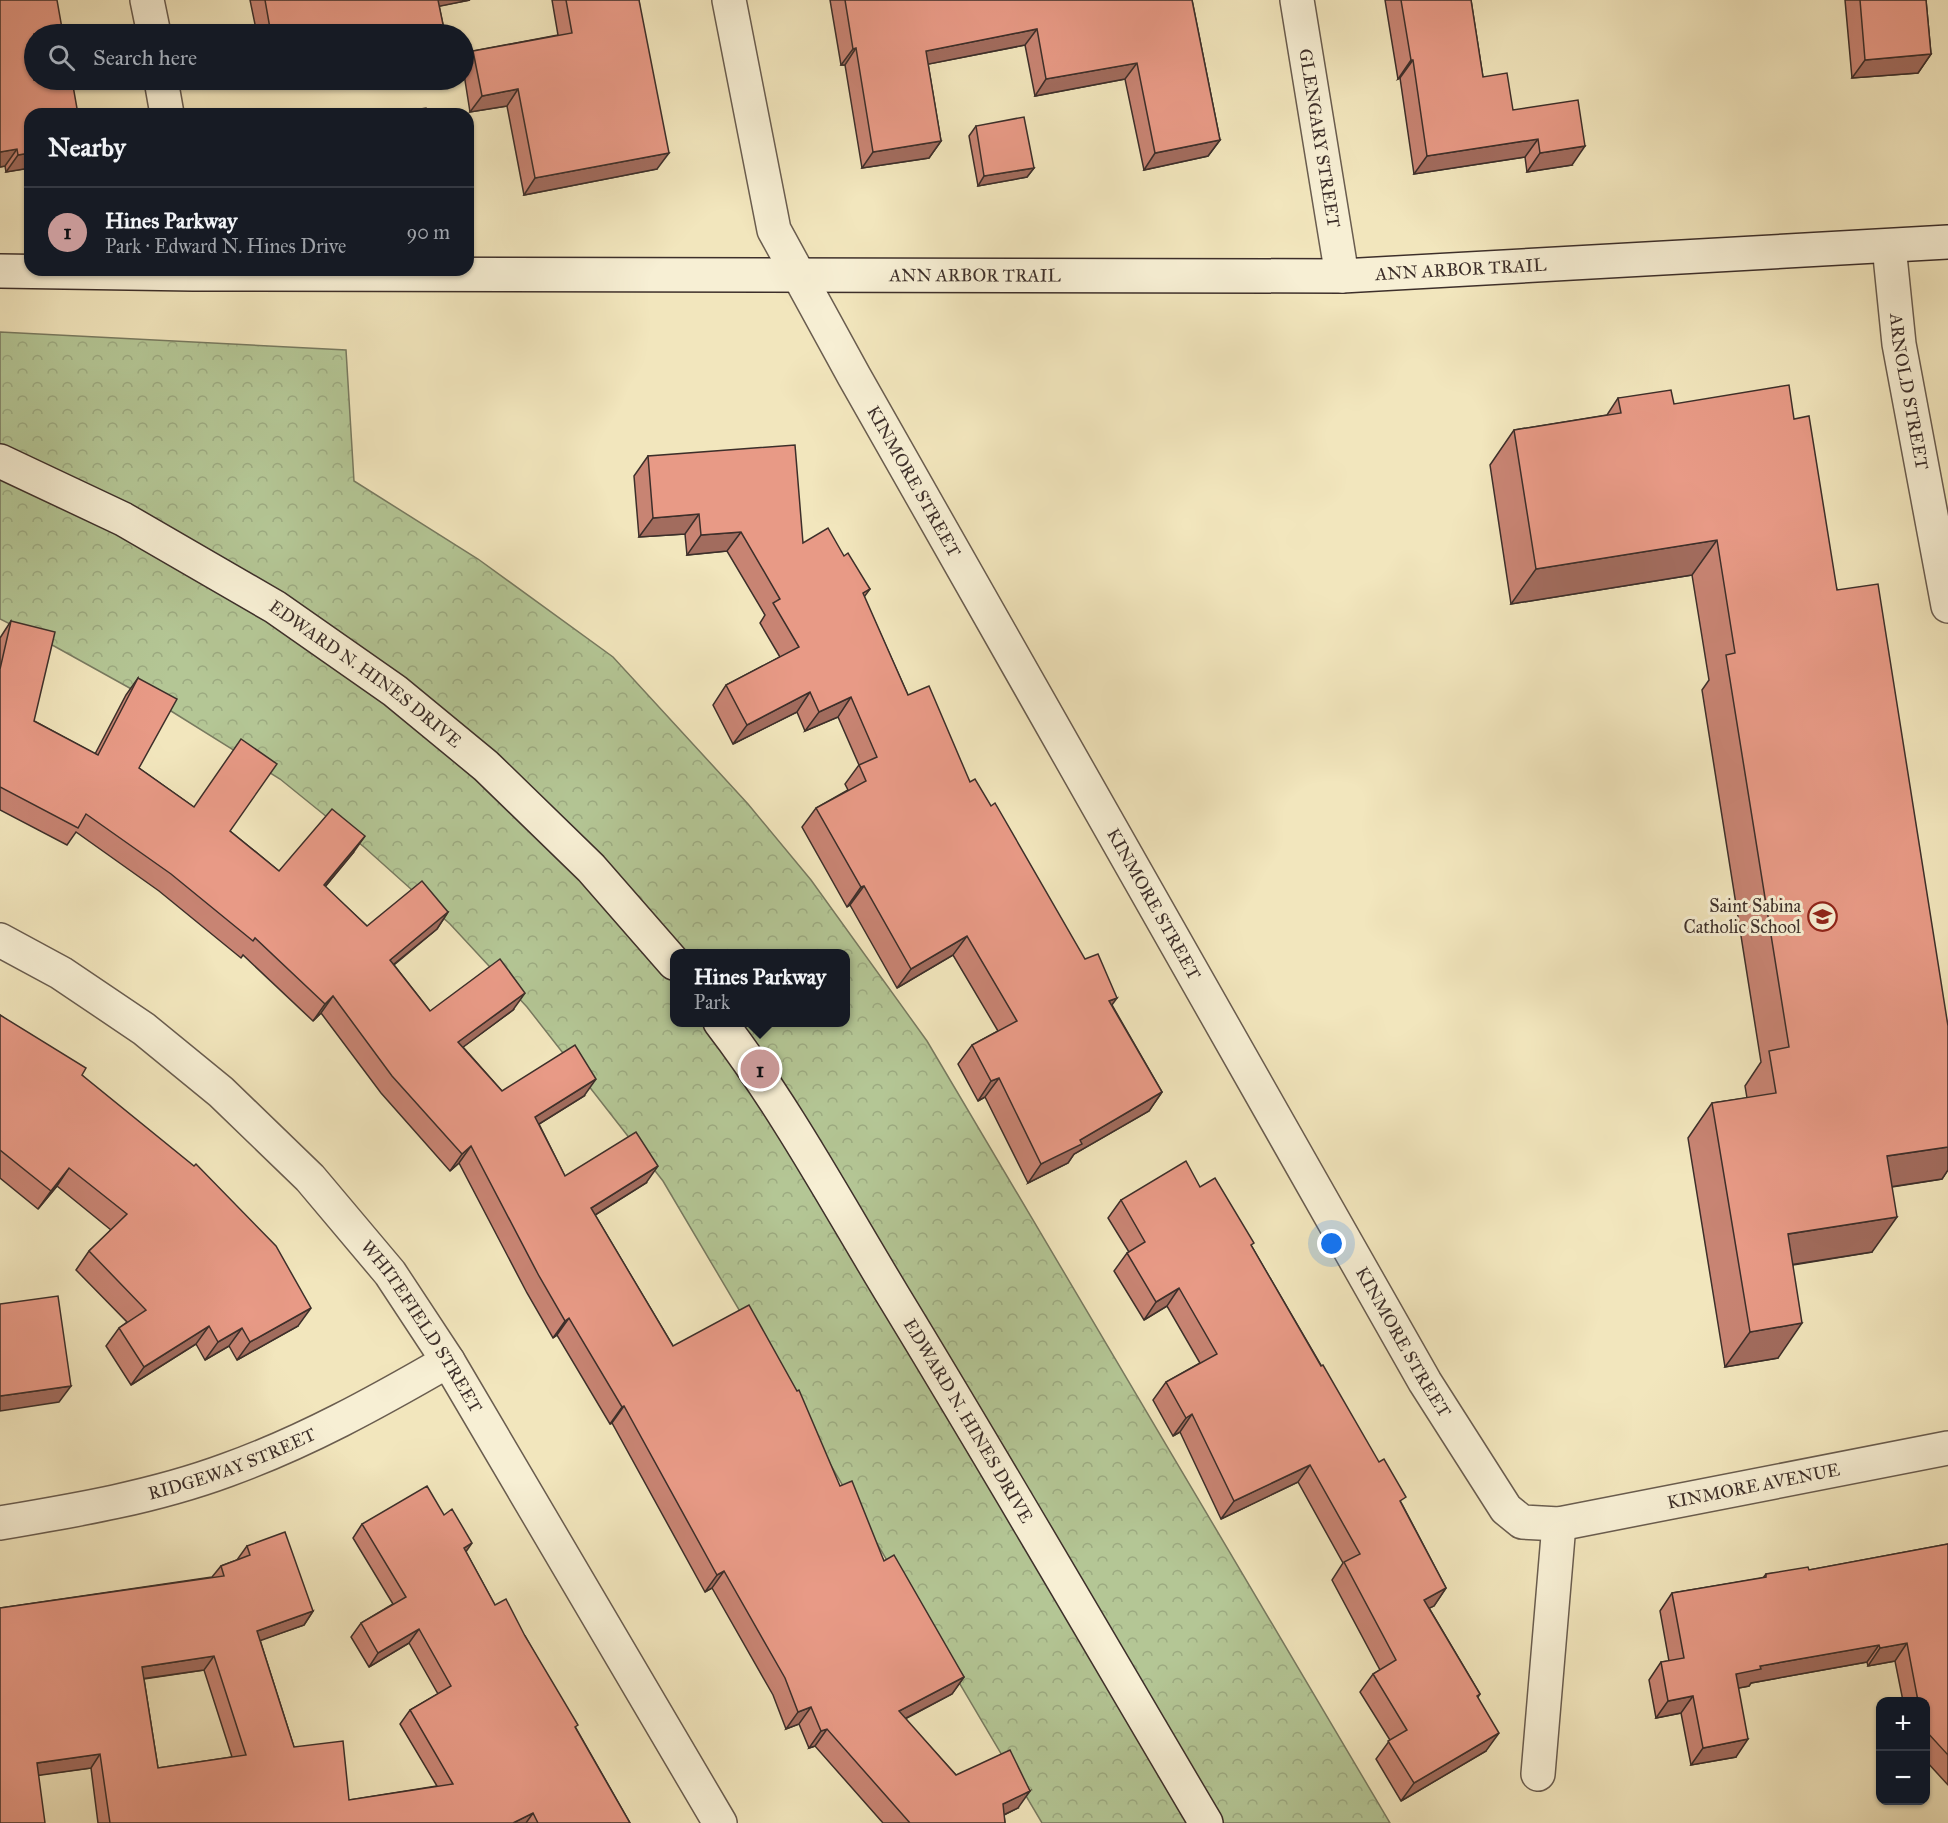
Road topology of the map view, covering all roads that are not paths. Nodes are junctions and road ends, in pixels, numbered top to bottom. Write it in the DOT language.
graph roads {
  1 [pos="147,0"];
  2 [pos="729,0"];
  3 [pos="1297,0"];
  4 [pos="152,24"];
  5 [pos="163,90"];
  6 [pos="166,108"];
  7 [pos="1948,242"];
  8 [pos="1889,246"];
  9 [pos="0,271"];
  10 [pos="24,271"];
  11 [pos="474,273"];
  12 [pos="799,275"];
  13 [pos="1342,276"];
  14 [pos="0,461"];
  15 [pos="1948,606"];
  16 [pos="0,940"];
  17 [pos="670,957"];
  18 [pos="723,1027"];
  19 [pos="448,1361"];
  20 [pos="1948,1448"];
  21 [pos="0,1523"];
  22 [pos="1559,1524"];
  23 [pos="1538,1774"];
  24 [pos="720,1823"];
  25 [pos="1206,1823"];
  1 -- 4 [label="street"];
  2 -- 12 [label="street, KINMORE STREET"];
  3 -- 13 [label="street, GLENGARY STREET"];
  5 -- 6 [label="street"];
  7 -- 8 [label="street, ANN ARBOR TRAIL"];
  8 -- 13 [label="street, ANN ARBOR TRAIL"];
  8 -- 15 [label="street, ARNOLD STREET"];
  9 -- 10 [label="street, ANN ARBOR TRAIL"];
  11 -- 12 [label="street, ANN ARBOR TRAIL"];
  12 -- 13 [label="street, ANN ARBOR TRAIL"];
  12 -- 22 [label="street, KINMORE STREET"];
  14 -- 17 [label="street, EDWARD N. HINES DRIVE"];
  16 -- 19 [label="street, WHITEFIELD STREET"];
  18 -- 25 [label="street, EDWARD N. HINES DRIVE"];
  19 -- 21 [label="street, RIDGEWAY STREET"];
  19 -- 24 [label="street, WHITEFIELD STREET"];
  20 -- 22 [label="street, KINMORE AVENUE"];
  22 -- 23 [label="street"];
}
